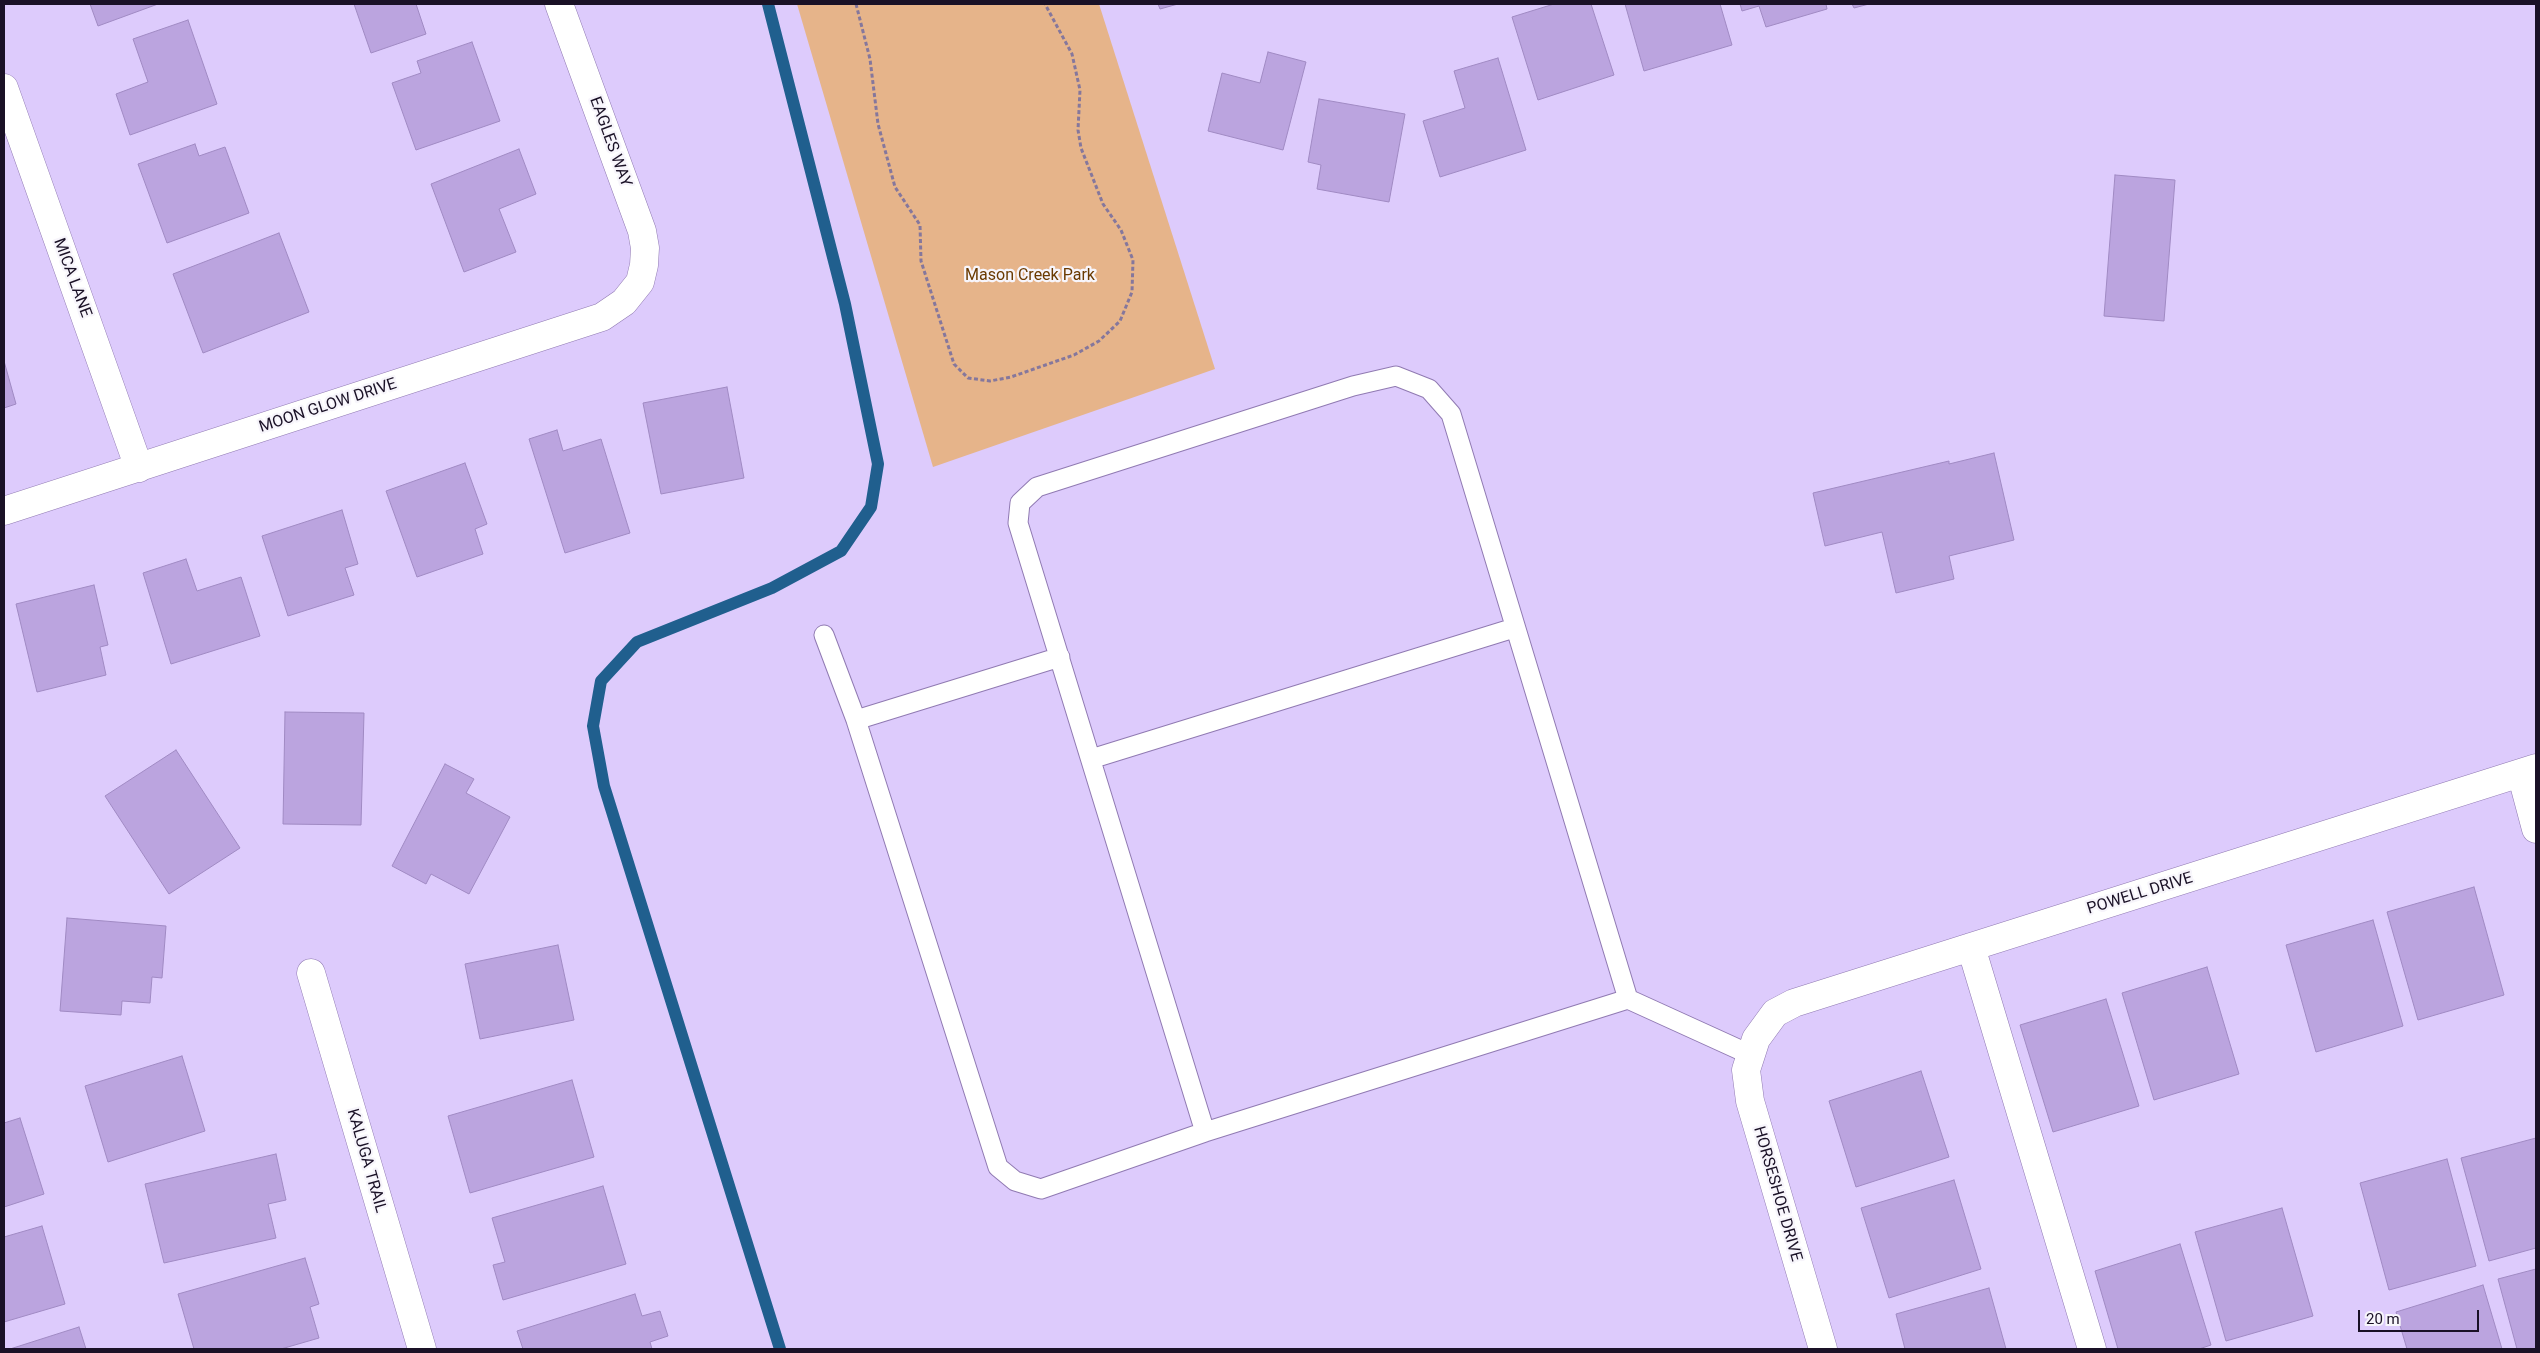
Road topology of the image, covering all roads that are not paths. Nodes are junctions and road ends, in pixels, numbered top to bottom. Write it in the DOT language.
graph roads {
  1 [pos="559,4"];
  2 [pos="4,88"];
  3 [pos="640,282"];
  4 [pos="139,468"];
  5 [pos="4,511"];
  6 [pos="1514,628"];
  7 [pos="824,635"];
  8 [pos="1060,657"];
  9 [pos="856,720"];
  10 [pos="1091,759"];
  11 [pos="2528,771"];
  12 [pos="2536,829"];
  13 [pos="1971,947"];
  14 [pos="311,973"];
  15 [pos="1628,999"];
  16 [pos="1753,1047"];
  17 [pos="1205,1132"];
  18 [pos="422,1349"];
  19 [pos="1823,1349"];
  20 [pos="2092,1349"];
  1 -- 3 [label="street, EAGLES WAY"];
  2 -- 4 [label="street, MICA LANE"];
  3 -- 4 [label="street, MOON GLOW DRIVE"];
  4 -- 5 [label="street, MOON GLOW DRIVE"];
  6 -- 8 [label="lane"];
  6 -- 10 [label="lane"];
  6 -- 15 [label="lane"];
  7 -- 9 [label="lane"];
  8 -- 9 [label="lane"];
  8 -- 10 [label="lane"];
  9 -- 17 [label="lane"];
  10 -- 17 [label="lane"];
  11 -- 12 [label="street"];
  11 -- 13 [label="street, POWELL DRIVE"];
  13 -- 16 [label="street, POWELL DRIVE"];
  13 -- 20 [label="street"];
  14 -- 18 [label="street, KALUGA TRAIL"];
  15 -- 16 [label="lane"];
  15 -- 17 [label="lane"];
  16 -- 19 [label="street, HORSESHOE DRIVE"];
}
